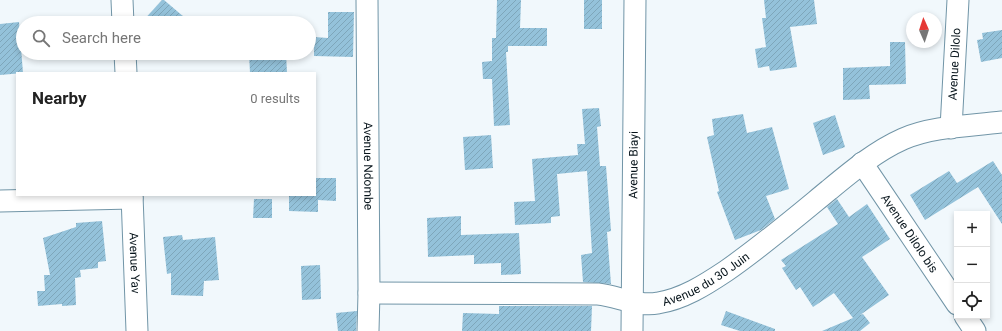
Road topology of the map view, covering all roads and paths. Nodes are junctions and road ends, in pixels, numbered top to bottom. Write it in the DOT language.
graph roads {
  1 [pos="122,0"];
  2 [pos="367,0"];
  3 [pos="635,0"];
  4 [pos="958,0"];
  5 [pos="123,16"];
  6 [pos="125,60"];
  7 [pos="126,72"];
  8 [pos="1002,122"];
  9 [pos="951,128"];
  10 [pos="862,163"];
  11 [pos="132,196"];
  12 [pos="0,201"];
  13 [pos="369,293"];
  14 [pos="954,300"];
  15 [pos="633,301"];
  16 [pos="967,319"];
  17 [pos="137,331"];
  18 [pos="368,331"];
  19 [pos="632,331"];
  20 [pos="975,331"];
  1 -- 5 [label="street"];
  2 -- 13 [label="street, Avenue Ndombe"];
  3 -- 15 [label="street, Avenue Biayi"];
  4 -- 9 [label="street, Avenue Dilolo"];
  6 -- 7 [label="street"];
  8 -- 9 [label="street, Avenue du 30 Juin"];
  9 -- 10 [label="street, Avenue du 30 Juin"];
  10 -- 14 [label="street, Avenue Dilolo bis"];
  10 -- 15 [label="street, Avenue du 30 Juin"];
  11 -- 12 [label="street"];
  11 -- 17 [label="street, Avenue Yav"];
  13 -- 15 [label="street, Avenue du 30 Juin"];
  13 -- 18 [label="street, Avenue Ndombe"];
  15 -- 19 [label="street, Avenue Biayi"];
  16 -- 20 [label="street"];
}
